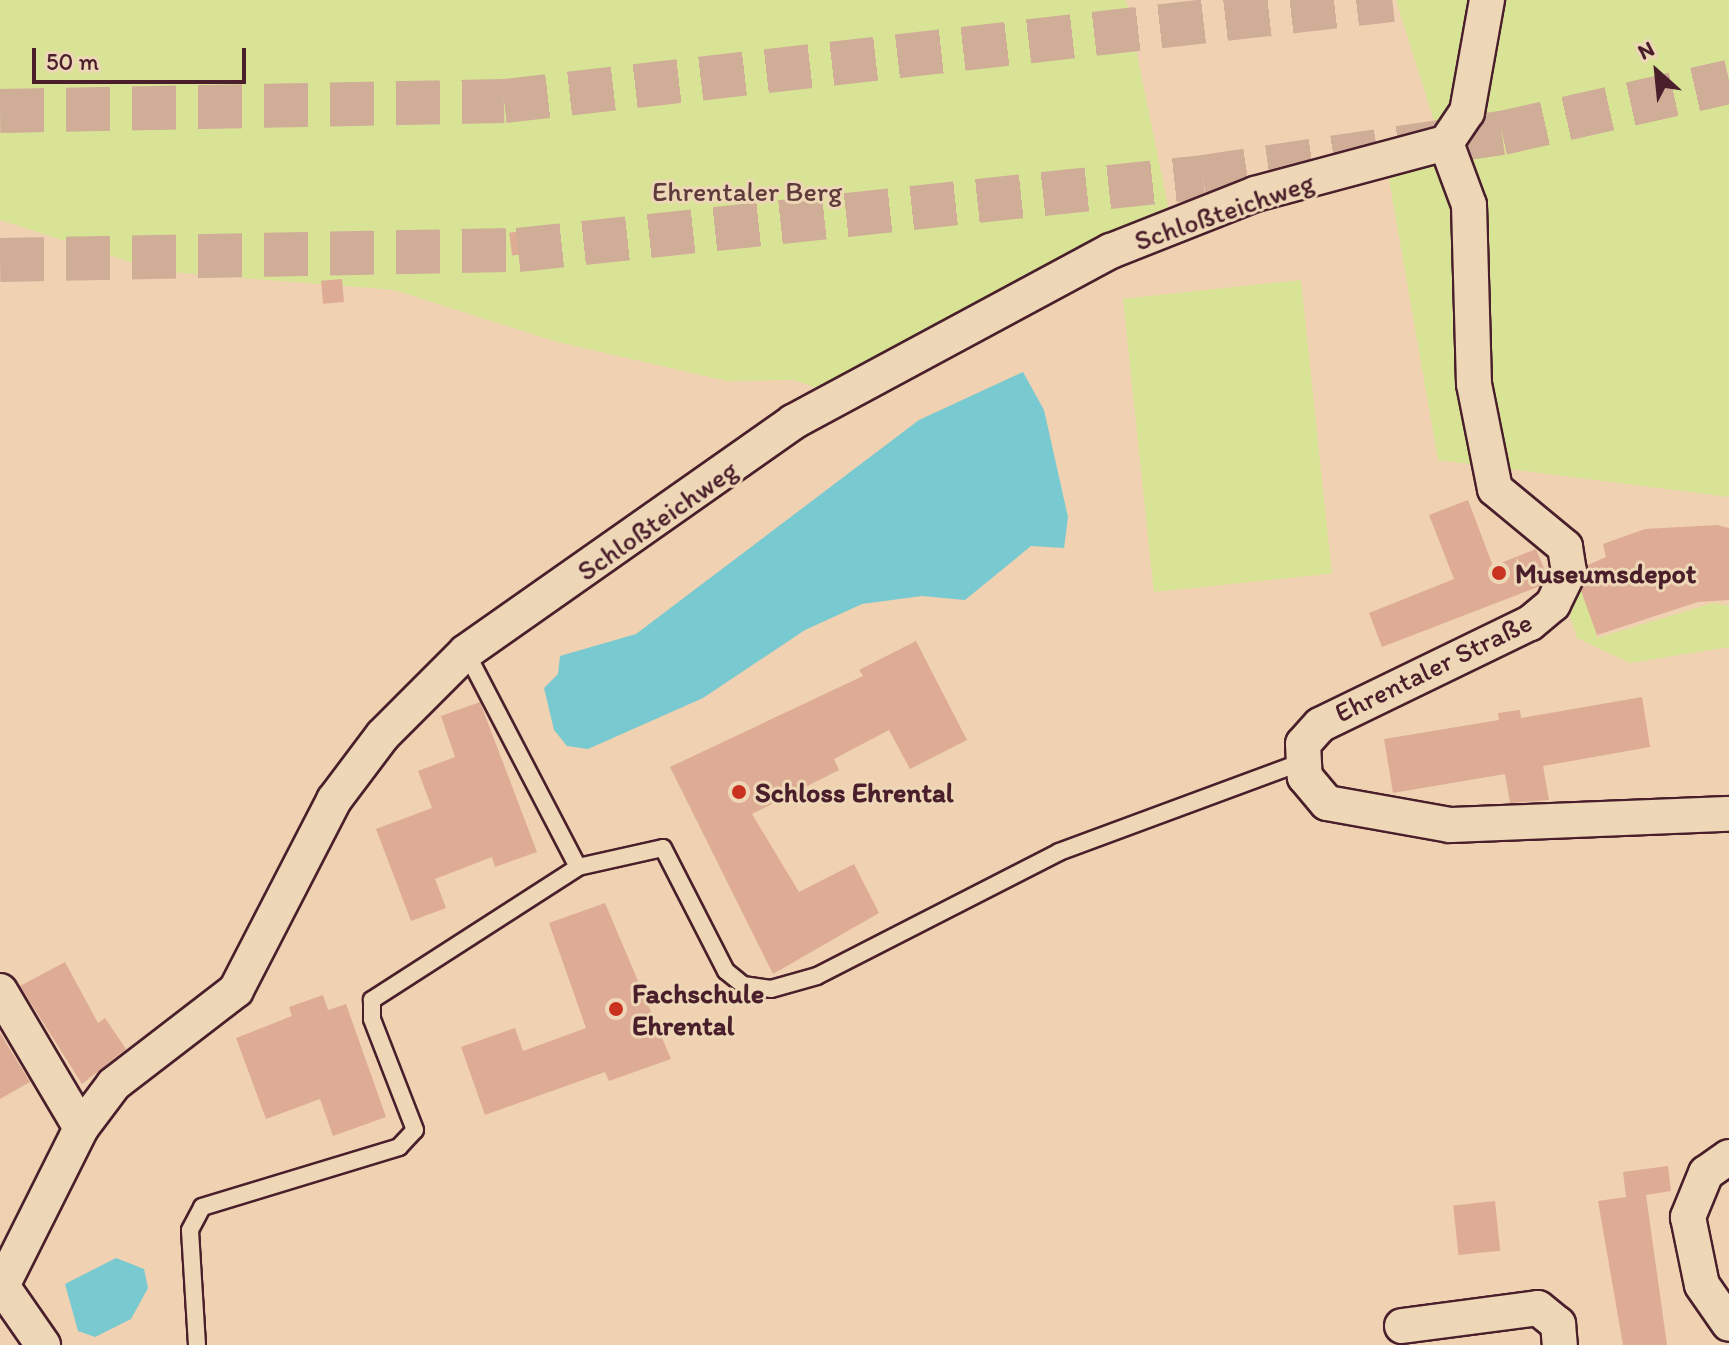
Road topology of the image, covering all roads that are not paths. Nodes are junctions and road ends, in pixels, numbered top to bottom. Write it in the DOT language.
graph roads {
  1 [pos="1487,0"];
  2 [pos="1446,143"];
  3 [pos="466,652"];
  4 [pos="1302,762"];
  5 [pos="1729,814"];
  6 [pos="578,867"];
  7 [pos="0,991"];
  8 [pos="81,1128"];
  9 [pos="1729,1157"];
  10 [pos="1,1287"];
  11 [pos="1729,1324"];
  12 [pos="1402,1326"];
  13 [pos="43,1345"];
  14 [pos="197,1345"];
  15 [pos="1560,1345"];
  1 -- 2 [label="street"];
  2 -- 3 [label="street, Schloßteichweg"];
  2 -- 4 [label="street, Ehrentaler Straße"];
  3 -- 6 [label="lane"];
  3 -- 8 [label="street, Schloßteichweg"];
  4 -- 5 [label="street"];
  4 -- 6 [label="lane"];
  6 -- 14 [label="lane"];
  7 -- 8 [label="street"];
  8 -- 10 [label="street, Schloßteichweg"];
  9 -- 11 [label="street"];
  10 -- 13 [label="street"];
  12 -- 15 [label="street"];
}
